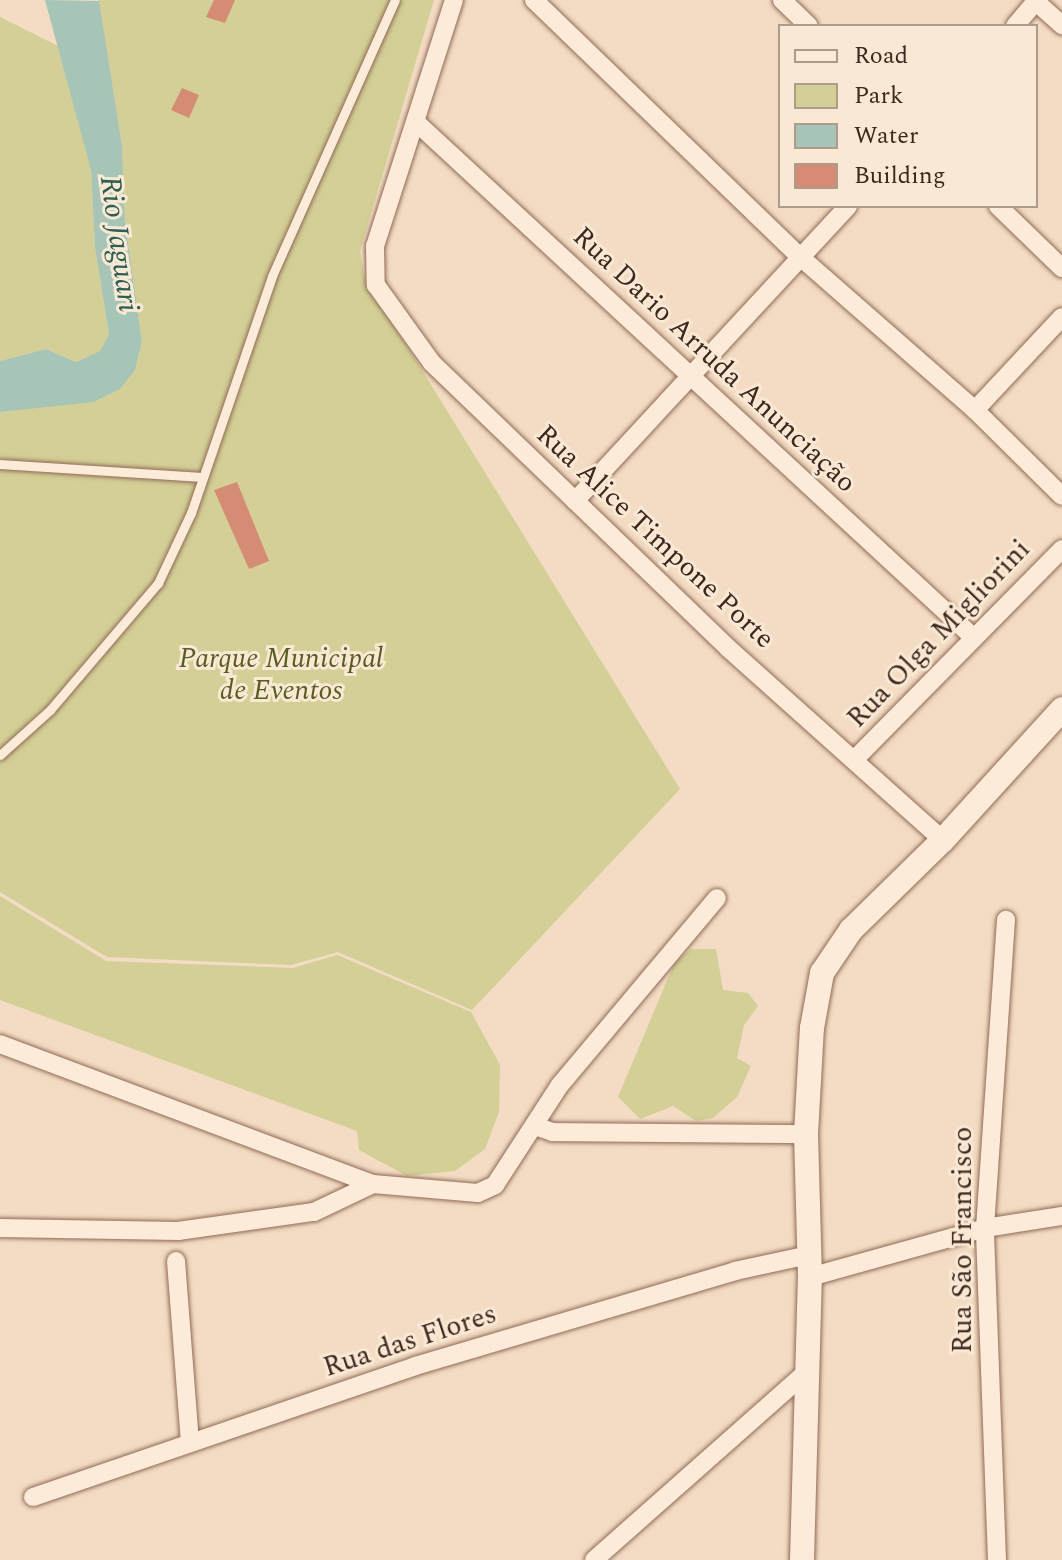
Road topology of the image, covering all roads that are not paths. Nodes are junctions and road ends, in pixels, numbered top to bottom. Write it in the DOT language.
graph roads {
  1 [pos="395,0"];
  2 [pos="454,0"];
  3 [pos="534,0"];
  4 [pos="782,0"];
  5 [pos="1036,1"];
  6 [pos="807,24"];
  7 [pos="1017,24"];
  8 [pos="1062,25"];
  9 [pos="417,123"];
  10 [pos="846,208"];
  11 [pos="1000,208"];
  12 [pos="798,255"];
  13 [pos="1062,268"];
  14 [pos="1062,317"];
  15 [pos="689,375"];
  16 [pos="975,410"];
  17 [pos="0,464"];
  18 [pos="202,477"];
  19 [pos="1062,496"];
  20 [pos="575,501"];
  21 [pos="1062,549"];
  22 [pos="973,637"];
  23 [pos="1062,709"];
  24 [pos="0,755"];
  25 [pos="855,759"];
  26 [pos="943,840"];
  27 [pos="717,898"];
  28 [pos="1006,920"];
  29 [pos="0,1044"];
  30 [pos="535,1126"];
  31 [pos="806,1134"];
  32 [pos="373,1184"];
  33 [pos="1062,1216"];
  34 [pos="0,1228"];
  35 [pos="985,1228"];
  36 [pos="176,1261"];
  37 [pos="810,1266"];
  38 [pos="808,1371"];
  39 [pos="190,1441"];
  40 [pos="33,1497"];
  41 [pos="594,1560"];
  42 [pos="802,1560"];
  43 [pos="997,1560"];
  1 -- 18 [label="lane"];
  2 -- 9 [label="street"];
  3 -- 12 [label="street"];
  4 -- 6 [label="street"];
  5 -- 7 [label="street"];
  5 -- 8 [label="street"];
  9 -- 15 [label="street, Rua Dario Arruda Anunciação"];
  9 -- 20 [label="street, Rua Alice Timpone Porte"];
  10 -- 12 [label="street"];
  11 -- 13 [label="street"];
  12 -- 15 [label="street"];
  12 -- 16 [label="street"];
  14 -- 16 [label="street"];
  15 -- 20 [label="street"];
  15 -- 22 [label="street, Rua Dario Arruda Anunciação"];
  16 -- 19 [label="street"];
  17 -- 18 [label="lane"];
  18 -- 24 [label="lane"];
  20 -- 25 [label="street, Rua Alice Timpone Porte"];
  21 -- 22 [label="street, Rua Olga Migliorini"];
  22 -- 25 [label="street, Rua Olga Migliorini"];
  23 -- 26 [label="street"];
  25 -- 26 [label="street, Rua Alice Timpone Porte"];
  26 -- 31 [label="street"];
  27 -- 30 [label="street"];
  28 -- 35 [label="street, Rua São Francisco"];
  29 -- 32 [label="street"];
  30 -- 31 [label="street"];
  30 -- 32 [label="street"];
  31 -- 37 [label="street"];
  32 -- 34 [label="street"];
  33 -- 35 [label="street, Rua das Flores"];
  35 -- 37 [label="street, Rua das Flores"];
  35 -- 43 [label="street, Rua São Francisco"];
  36 -- 39 [label="street"];
  37 -- 38 [label="street"];
  37 -- 39 [label="street, Rua das Flores"];
  38 -- 41 [label="street"];
  38 -- 42 [label="street"];
  39 -- 40 [label="street, Rua das Flores"];
}
